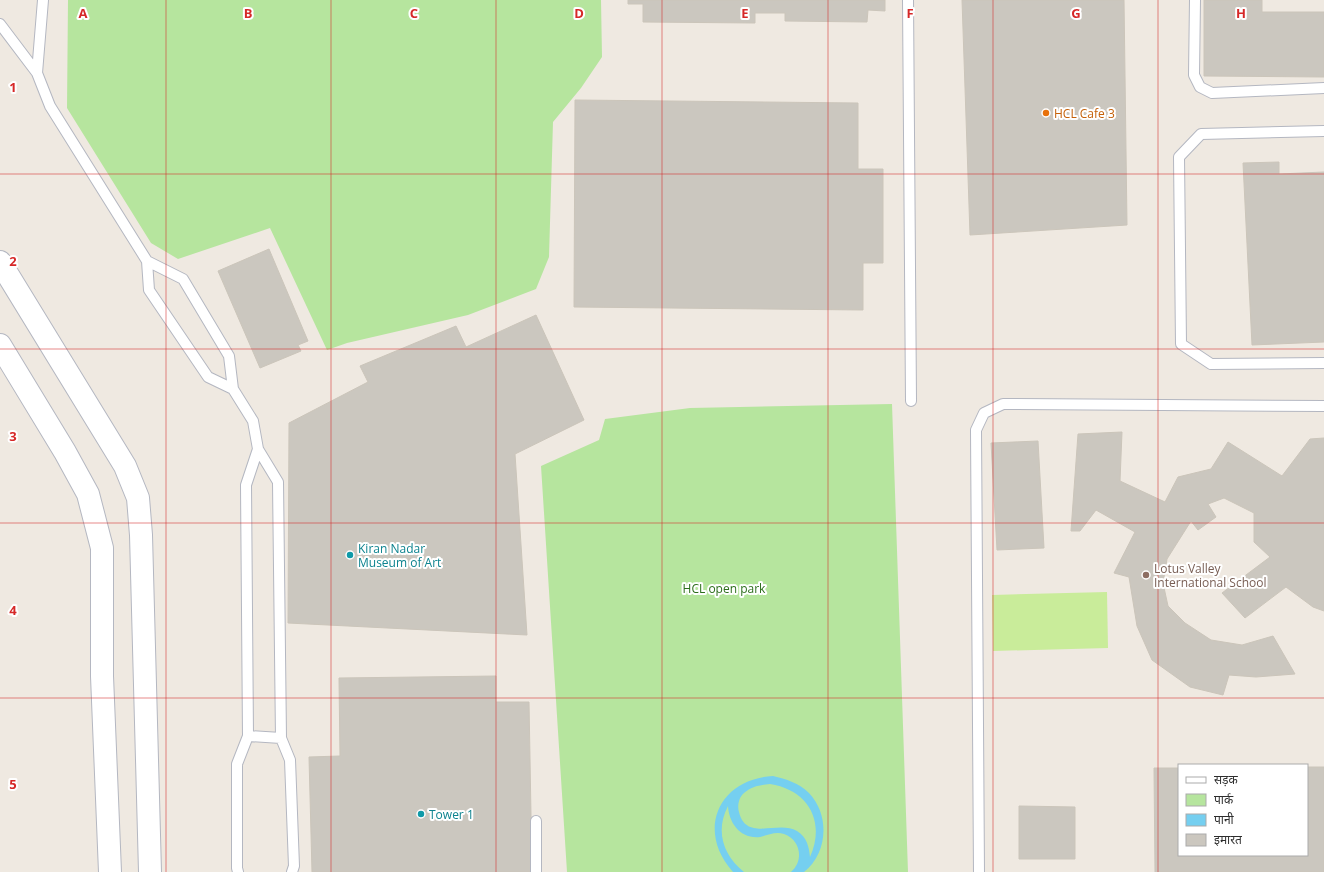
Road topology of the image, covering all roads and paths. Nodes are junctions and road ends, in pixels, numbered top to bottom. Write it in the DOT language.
graph roads {
  1 [pos="43,0"];
  2 [pos="908,0"];
  3 [pos="1195,0"];
  4 [pos="0,24"];
  5 [pos="37,73"];
  6 [pos="1324,88"];
  7 [pos="1324,131"];
  8 [pos="0,262"];
  9 [pos="147,262"];
  10 [pos="0,345"];
  11 [pos="1324,363"];
  12 [pos="233,389"];
  13 [pos="911,401"];
  14 [pos="1324,406"];
  15 [pos="258,449"];
  16 [pos="248,736"];
  17 [pos="280,738"];
  18 [pos="536,821"];
  19 [pos="110,872"];
  20 [pos="150,872"];
  21 [pos="238,872"];
  22 [pos="292,872"];
  23 [pos="536,872"];
  24 [pos="979,872"];
  1 -- 5 [label="lane"];
  2 -- 13 [label="lane"];
  3 -- 6 [label="lane"];
  4 -- 5 [label="lane"];
  5 -- 9 [label="lane"];
  7 -- 11 [label="lane"];
  8 -- 20 [label="street"];
  9 -- 12 [label="lane"];
  9 -- 12 [label="lane"];
  10 -- 19 [label="street"];
  12 -- 15 [label="lane"];
  14 -- 24 [label="lane"];
  15 -- 16 [label="lane"];
  15 -- 17 [label="lane"];
  16 -- 17 [label="lane"];
  16 -- 21 [label="lane"];
  17 -- 22 [label="lane"];
  18 -- 23 [label="lane"];
}
